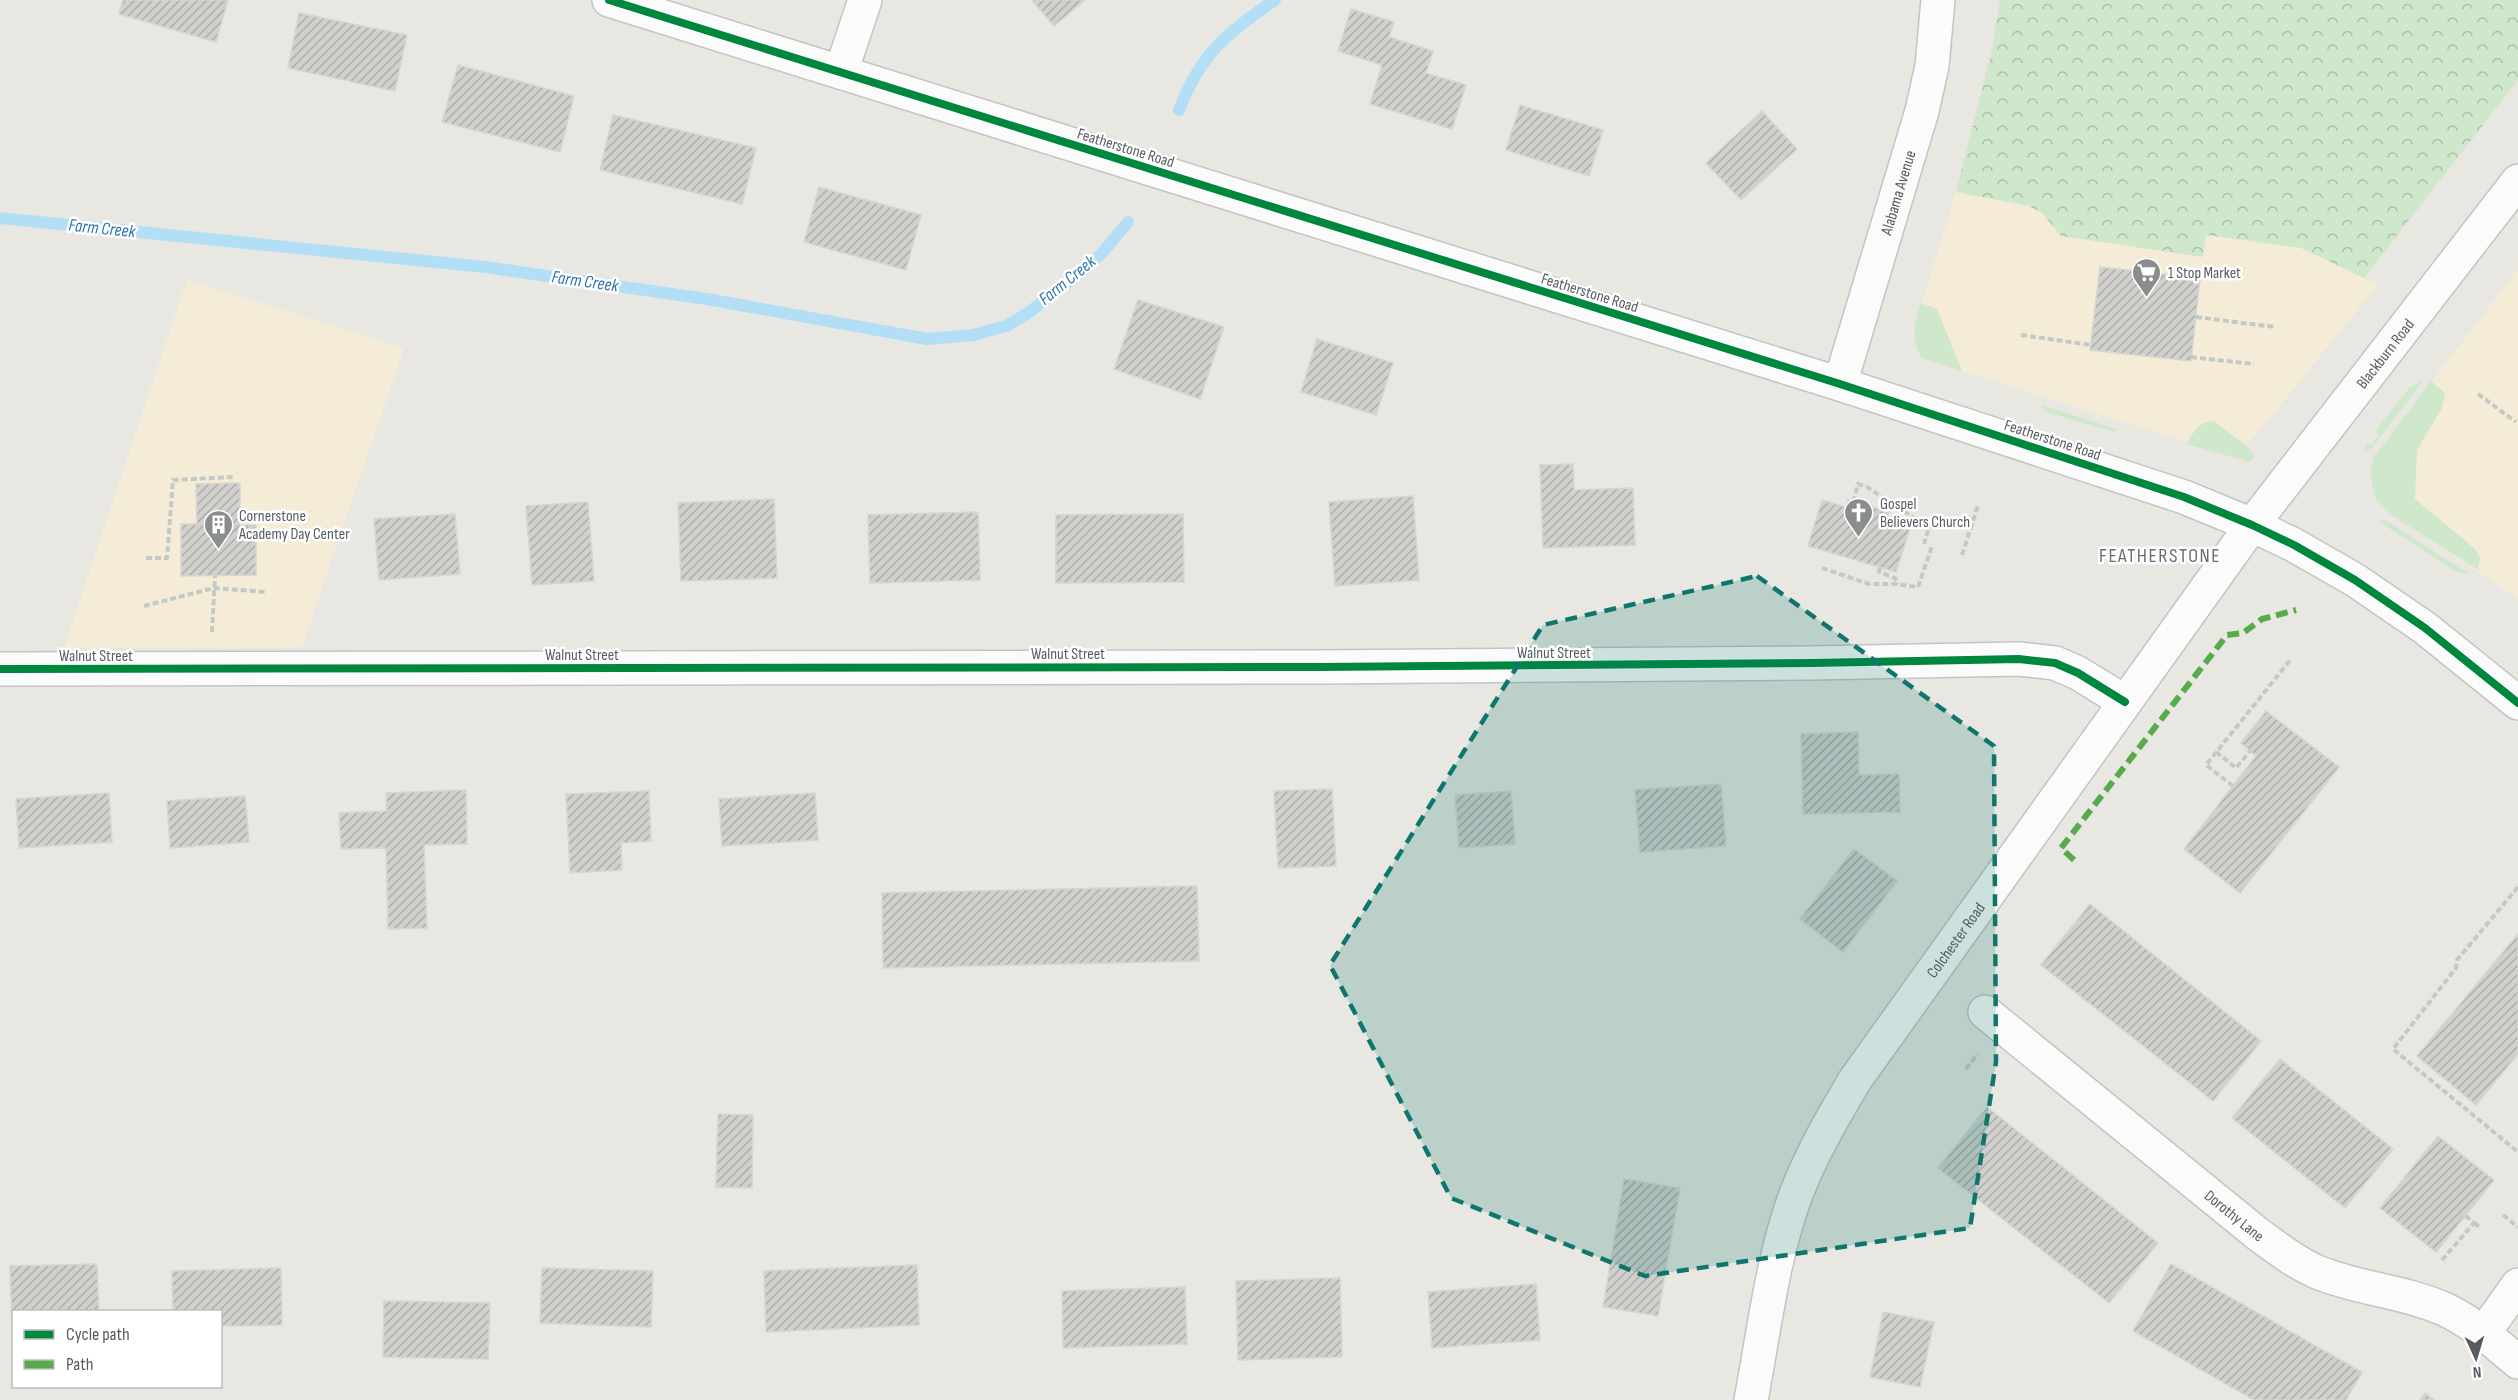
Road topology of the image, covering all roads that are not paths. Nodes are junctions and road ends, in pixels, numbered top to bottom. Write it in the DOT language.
graph roads {
  1 [pos="609,0"];
  2 [pos="865,0"];
  3 [pos="1938,0"];
  4 [pos="841,72"];
  5 [pos="2518,181"];
  6 [pos="1840,384"];
  7 [pos="2252,525"];
  8 [pos="0,669"];
  9 [pos="2125,702"];
  10 [pos="2518,703"];
  11 [pos="1985,1012"];
  12 [pos="2518,1285"];
  13 [pos="2483,1334"];
  14 [pos="2518,1362"];
  15 [pos="1751,1400"];
  1 -- 4 [label="street, Featherstone Road"];
  2 -- 4 [label="street"];
  3 -- 6 [label="street, Alabama Avenue"];
  4 -- 6 [label="street, Featherstone Road"];
  5 -- 7 [label="street, Blackburn Road"];
  6 -- 7 [label="street, Featherstone Road"];
  7 -- 9 [label="street, Colchester Road"];
  7 -- 10 [label="street, Featherstone Road"];
  8 -- 9 [label="street, Walnut Street"];
  9 -- 15 [label="street, Colchester Road"];
  11 -- 13 [label="street, Dorothy Lane"];
  12 -- 13 [label="street"];
  13 -- 14 [label="street, Dorothy Lane"];
}
